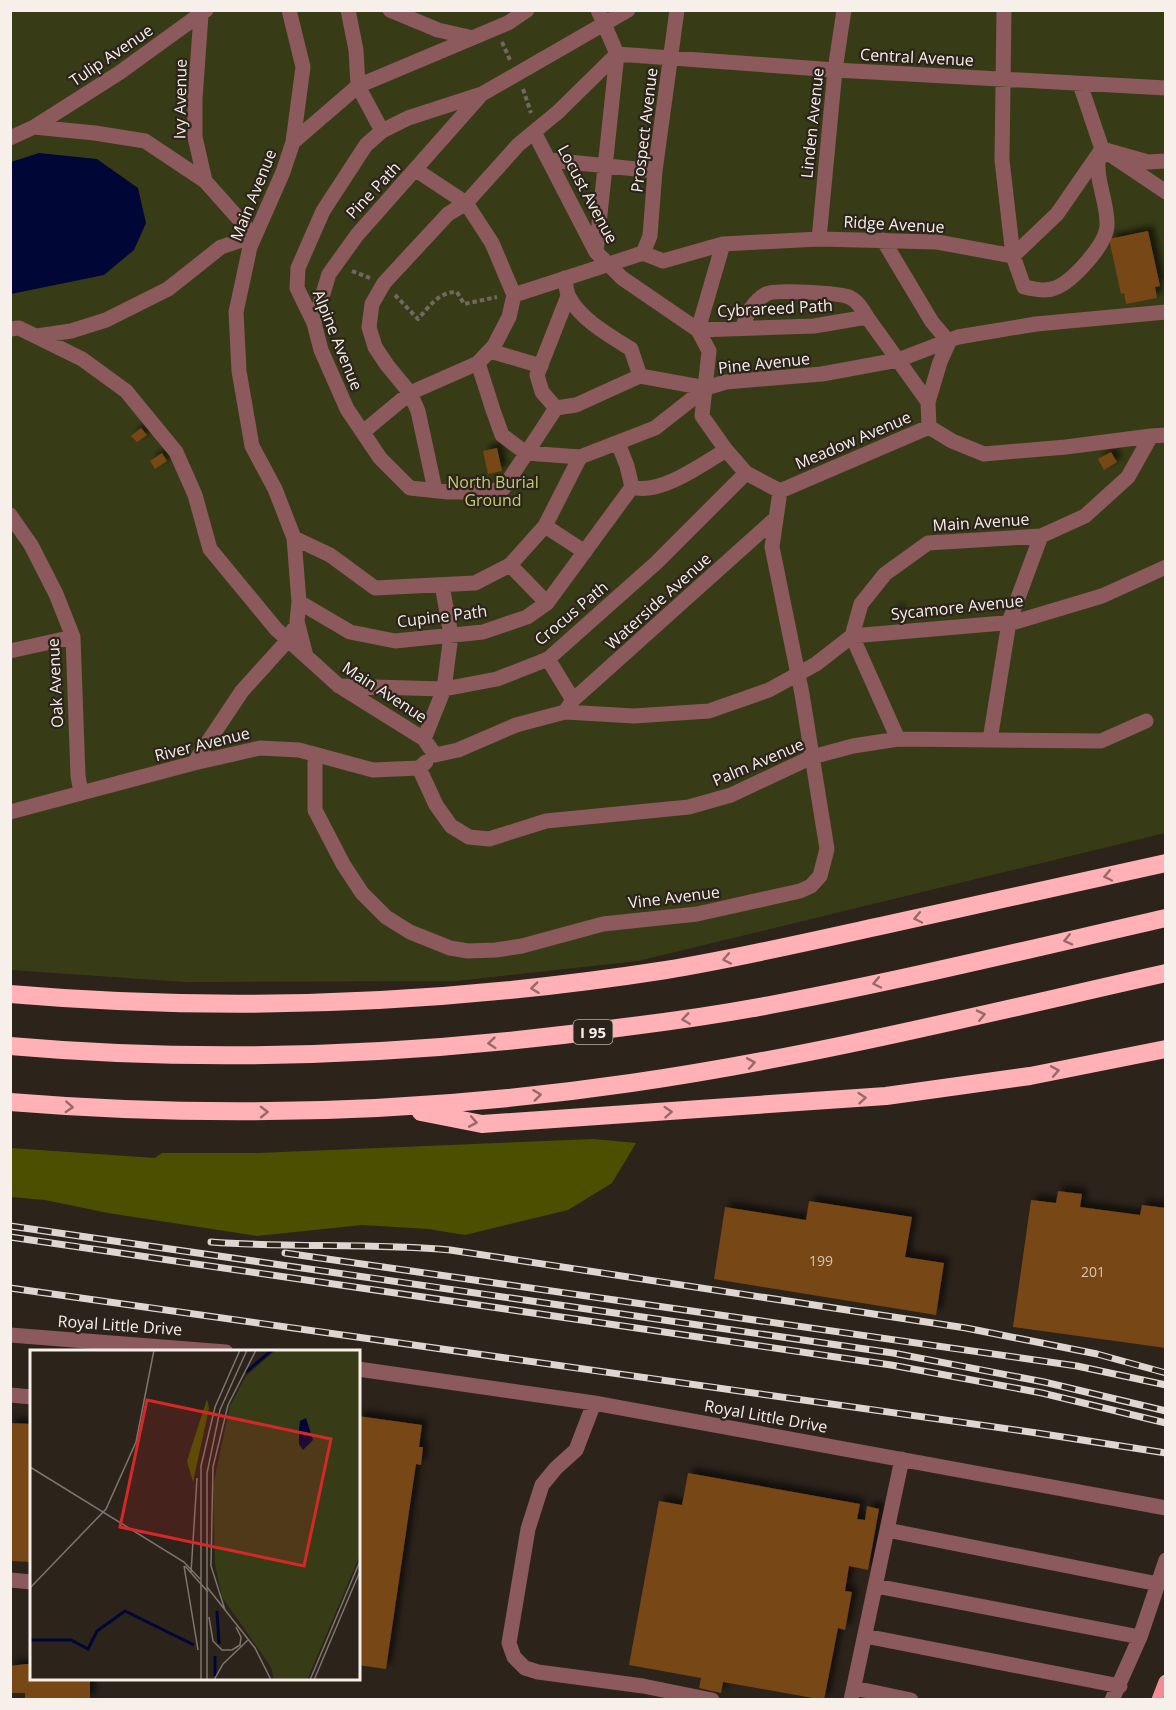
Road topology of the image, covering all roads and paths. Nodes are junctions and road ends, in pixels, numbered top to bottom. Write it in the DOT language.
graph roads {
  1 [pos="289,10"];
  2 [pos="348,10"];
  3 [pos="390,10"];
  4 [pos="527,10"];
  5 [pos="628,10"];
  6 [pos="677,10"];
  7 [pos="843,10"];
  8 [pos="1004,10"];
  9 [pos="204,13"];
  10 [pos="601,18"];
  11 [pos="472,38"];
  12 [pos="617,54"];
  13 [pos="668,59"];
  14 [pos="835,70"];
  15 [pos="1004,80"];
  16 [pos="1080,84"];
  17 [pos="358,86"];
  18 [pos="1166,88"];
  19 [pos="482,94"];
  20 [pos="34,127"];
  21 [pos="382,131"];
  22 [pos="534,132"];
  23 [pos="10,138"];
  24 [pos="293,142"];
  25 [pos="1102,149"];
  26 [pos="550,160"];
  27 [pos="1166,161"];
  28 [pos="605,165"];
  29 [pos="416,170"];
  30 [pos="655,171"];
  31 [pos="205,181"];
  32 [pos="1166,192"];
  33 [pos="466,203"];
  34 [pos="254,237"];
  35 [pos="819,239"];
  36 [pos="883,240"];
  37 [pos="723,244"];
  38 [pos="596,252"];
  39 [pos="643,253"];
  40 [pos="1013,256"];
  41 [pos="609,264"];
  42 [pos="565,278"];
  43 [pos="514,295"];
  44 [pos="568,296"];
  45 [pos="1166,312"];
  46 [pos="867,317"];
  47 [pos="418,319"];
  48 [pos="314,323"];
  49 [pos="743,328"];
  50 [pos="10,329"];
  51 [pos="698,330"];
  52 [pos="37,336"];
  53 [pos="949,342"];
  54 [pos="490,351"];
  55 [pos="898,360"];
  56 [pos="478,363"];
  57 [pos="541,366"];
  58 [pos="640,375"];
  59 [pos="706,388"];
  60 [pos="410,393"];
  61 [pos="928,402"];
  62 [pos="556,408"];
  63 [pos="929,427"];
  64 [pos="363,432"];
  65 [pos="1158,436"];
  66 [pos="618,443"];
  67 [pos="726,450"];
  68 [pos="526,453"];
  69 [pos="580,457"];
  70 [pos="746,473"];
  71 [pos="632,487"];
  72 [pos="435,490"];
  73 [pos="780,491"];
  74 [pos="10,515"];
  75 [pos="776,518"];
  76 [pos="545,526"];
  77 [pos="1041,536"];
  78 [pos="294,538"];
  79 [pos="585,552"];
  80 [pos="510,565"];
  81 [pos="1166,567"];
  82 [pos="442,585"];
  83 [pos="299,602"];
  84 [pos="548,603"];
  85 [pos="297,621"];
  86 [pos="1009,622"];
  87 [pos="451,635"];
  88 [pos="852,636"];
  89 [pos="73,637"];
  90 [pos="289,639"];
  91 [pos="10,651"];
  92 [pos="306,656"];
  93 [pos="548,659"];
  94 [pos="798,674"];
  95 [pos="339,686"];
  96 [pos="444,689"];
  97 [pos="569,706"];
  98 [pos="1146,721"];
  99 [pos="898,739"];
  100 [pos="424,740"];
  101 [pos="990,740"];
  102 [pos="315,754"];
  103 [pos="435,755"];
  104 [pos="812,757"];
  105 [pos="194,763"];
  106 [pos="419,768"];
  107 [pos="81,793"];
  108 [pos="10,812"];
  109 [pos="1166,863"];
  110 [pos="1166,918"];
  111 [pos="1166,973"];
  112 [pos="10,994"];
  113 [pos="10,1046"];
  114 [pos="1166,1049"];
  115 [pos="10,1102"];
  116 [pos="395,1107"];
  117 [pos="10,1335"];
  118 [pos="132,1347"];
  119 [pos="188,1350"];
  120 [pos="360,1369"];
  121 [pos="10,1395"];
  122 [pos="30,1397"];
  123 [pos="594,1403"];
  124 [pos="902,1459"];
  125 [pos="1166,1508"];
  126 [pos="887,1530"];
  127 [pos="1166,1560"];
  128 [pos="10,1580"];
  129 [pos="30,1582"];
  130 [pos="1158,1584"];
  131 [pos="876,1586"];
  132 [pos="865,1636"];
  133 [pos="1140,1637"];
  134 [pos="1166,1682"];
  135 [pos="1116,1693"];
  136 [pos="853,1694"];
  137 [pos="712,1700"];
  138 [pos="911,1700"];
  139 [pos="1159,1700"];
  1 -- 24 [label="street"];
  2 -- 17 [label="street"];
  3 -- 11 [label="street"];
  4 -- 11 [label="street, Main Avenue"];
  5 -- 10 [label="street, Alpine Avenue"];
  6 -- 13 [label="street, Prospect Avenue"];
  7 -- 14 [label="street, Linden Avenue"];
  8 -- 15 [label="street"];
  9 -- 20 [label="street, Tulip Avenue"];
  9 -- 31 [label="street, Ivy Avenue"];
  10 -- 12 [label="street"];
  10 -- 19 [label="street, Alpine Avenue"];
  11 -- 17 [label="street, Main Avenue"];
  12 -- 13 [label="street"];
  12 -- 22 [label="street"];
  12 -- 28 [label="street"];
  13 -- 14 [label="street, Central Avenue"];
  13 -- 30 [label="street, Prospect Avenue"];
  14 -- 15 [label="street, Central Avenue"];
  14 -- 35 [label="street, Linden Avenue"];
  15 -- 16 [label="street, Central Avenue"];
  15 -- 40 [label="street"];
  16 -- 18 [label="street, Central Avenue"];
  16 -- 25 [label="street"];
  17 -- 21 [label="street"];
  17 -- 24 [label="street, Main Avenue"];
  19 -- 21 [label="street, Alpine Avenue"];
  19 -- 29 [label="street, Pine Path"];
  20 -- 23 [label="street, Tulip Avenue"];
  20 -- 31 [label="street"];
  21 -- 48 [label="street, Alpine Avenue"];
  22 -- 26 [label="street, Locust Avenue"];
  22 -- 33 [label="street"];
  24 -- 34 [label="street, Main Avenue"];
  25 -- 27 [label="street"];
  25 -- 32 [label="street"];
  25 -- 40 [label="street"];
  25 -- 40 [label="street"];
  26 -- 28 [label="street"];
  26 -- 38 [label="street, Locust Avenue"];
  28 -- 30 [label="street"];
  28 -- 38 [label="street"];
  29 -- 33 [label="street"];
  29 -- 48 [label="street, Pine Path"];
  30 -- 39 [label="street, Prospect Avenue"];
  31 -- 34 [label="street, Ivy Avenue"];
  33 -- 43 [label="street"];
  33 -- 60 [label="street"];
  34 -- 52 [label="street"];
  34 -- 78 [label="street, Main Avenue"];
  35 -- 36 [label="street, Ridge Avenue"];
  35 -- 37 [label="street, Ridge Avenue"];
  36 -- 40 [label="street, Ridge Avenue"];
  36 -- 53 [label="street"];
  37 -- 39 [label="street, Ridge Avenue"];
  37 -- 51 [label="street"];
  38 -- 41 [label="street, Locust Avenue"];
  39 -- 41 [label="street"];
  41 -- 42 [label="street"];
  41 -- 51 [label="street, Locust Avenue"];
  42 -- 43 [label="street"];
  42 -- 44 [label="street"];
  43 -- 47 [label="path"];
  43 -- 54 [label="street"];
  44 -- 57 [label="street"];
  44 -- 58 [label="street"];
  45 -- 53 [label="street, Pine Avenue"];
  46 -- 49 [label="street, Cybrareed Path"];
  46 -- 49 [label="street"];
  46 -- 55 [label="street"];
  48 -- 64 [label="street, Alpine Avenue"];
  49 -- 51 [label="street, Cybrareed Path"];
  50 -- 52 [label="street"];
  51 -- 59 [label="street"];
  52 -- 90 [label="street"];
  53 -- 55 [label="street, Pine Avenue"];
  53 -- 61 [label="street"];
  54 -- 56 [label="street"];
  54 -- 57 [label="street"];
  55 -- 59 [label="street, Pine Avenue"];
  55 -- 61 [label="street"];
  56 -- 60 [label="street"];
  56 -- 68 [label="street"];
  57 -- 62 [label="street"];
  58 -- 59 [label="street"];
  58 -- 62 [label="street"];
  59 -- 66 [label="street, Pine Avenue"];
  59 -- 67 [label="street"];
  60 -- 64 [label="street"];
  60 -- 72 [label="street"];
  61 -- 63 [label="street"];
  62 -- 68 [label="street"];
  63 -- 65 [label="street, Meadow Avenue"];
  63 -- 73 [label="street, Meadow Avenue"];
  64 -- 72 [label="street, Alpine Avenue"];
  65 -- 77 [label="street, Main Avenue"];
  66 -- 69 [label="street, Pine Avenue"];
  66 -- 71 [label="street"];
  67 -- 70 [label="street"];
  67 -- 71 [label="street"];
  68 -- 69 [label="street, Pine Avenue"];
  68 -- 72 [label="street, Alpine Avenue"];
  69 -- 76 [label="street"];
  70 -- 73 [label="street"];
  70 -- 93 [label="street, Crocus Path"];
  71 -- 79 [label="street, Cupine Path"];
  73 -- 75 [label="street"];
  74 -- 89 [label="street, Oak Avenue"];
  75 -- 94 [label="street, Vine Avenue"];
  75 -- 97 [label="street, Waterside Avenue"];
  76 -- 79 [label="street"];
  76 -- 80 [label="street"];
  77 -- 86 [label="street"];
  77 -- 88 [label="street, Main Avenue"];
  78 -- 82 [label="street"];
  78 -- 83 [label="street, Main Avenue"];
  79 -- 84 [label="street, Cupine Path"];
  80 -- 82 [label="street"];
  80 -- 84 [label="street"];
  81 -- 86 [label="street, Sycamore Avenue"];
  82 -- 87 [label="street"];
  83 -- 85 [label="street, Main Avenue"];
  83 -- 87 [label="street, Cupine Path"];
  84 -- 87 [label="street, Cupine Path"];
  85 -- 90 [label="street"];
  85 -- 92 [label="street, Main Avenue"];
  86 -- 88 [label="street, Sycamore Avenue"];
  86 -- 101 [label="street"];
  87 -- 96 [label="street"];
  88 -- 94 [label="street"];
  88 -- 99 [label="street"];
  89 -- 91 [label="street"];
  89 -- 107 [label="street, Oak Avenue"];
  90 -- 92 [label="street"];
  90 -- 105 [label="street"];
  92 -- 95 [label="street, Main Avenue"];
  93 -- 96 [label="street, Crocus Path"];
  93 -- 97 [label="street"];
  94 -- 97 [label="street"];
  94 -- 104 [label="street, Vine Avenue"];
  95 -- 96 [label="street, Crocus Path"];
  95 -- 100 [label="street, Main Avenue"];
  96 -- 100 [label="street"];
  97 -- 103 [label="street"];
  98 -- 101 [label="street, Palm Avenue"];
  99 -- 101 [label="street, Palm Avenue"];
  99 -- 104 [label="street, Palm Avenue"];
  100 -- 103 [label="street, Main Avenue"];
  102 -- 104 [label="street, Vine Avenue"];
  102 -- 105 [label="street, River Avenue"];
  102 -- 106 [label="street, River Avenue"];
  103 -- 106 [label="street"];
  104 -- 106 [label="street, Palm Avenue"];
  105 -- 107 [label="street, River Avenue"];
  107 -- 108 [label="street, River Avenue"];
  109 -- 112 [label="highway, one-way"];
  110 -- 113 [label="highway, I 95, one-way"];
  116 -- 111 [label="highway, one-way"];
  116 -- 114 [label="highway, one-way"];
  115 -- 116 [label="highway, one-way"];
  117 -- 118 [label="street, Royal Little Drive"];
  118 -- 119 [label="street, Royal Little Drive"];
  120 -- 123 [label="street, Royal Little Drive"];
  121 -- 122 [label="street"];
  123 -- 124 [label="street, Royal Little Drive"];
  123 -- 137 [label="street"];
  124 -- 125 [label="street, Royal Little Drive"];
  124 -- 126 [label="street"];
  126 -- 130 [label="street"];
  126 -- 131 [label="street"];
  127 -- 130 [label="street"];
  128 -- 129 [label="street"];
  130 -- 133 [label="street"];
  131 -- 132 [label="street"];
  131 -- 133 [label="street"];
  132 -- 135 [label="street"];
  132 -- 136 [label="street"];
  133 -- 135 [label="street"];
  134 -- 139 [label="main road"];
  136 -- 138 [label="street"];
}
